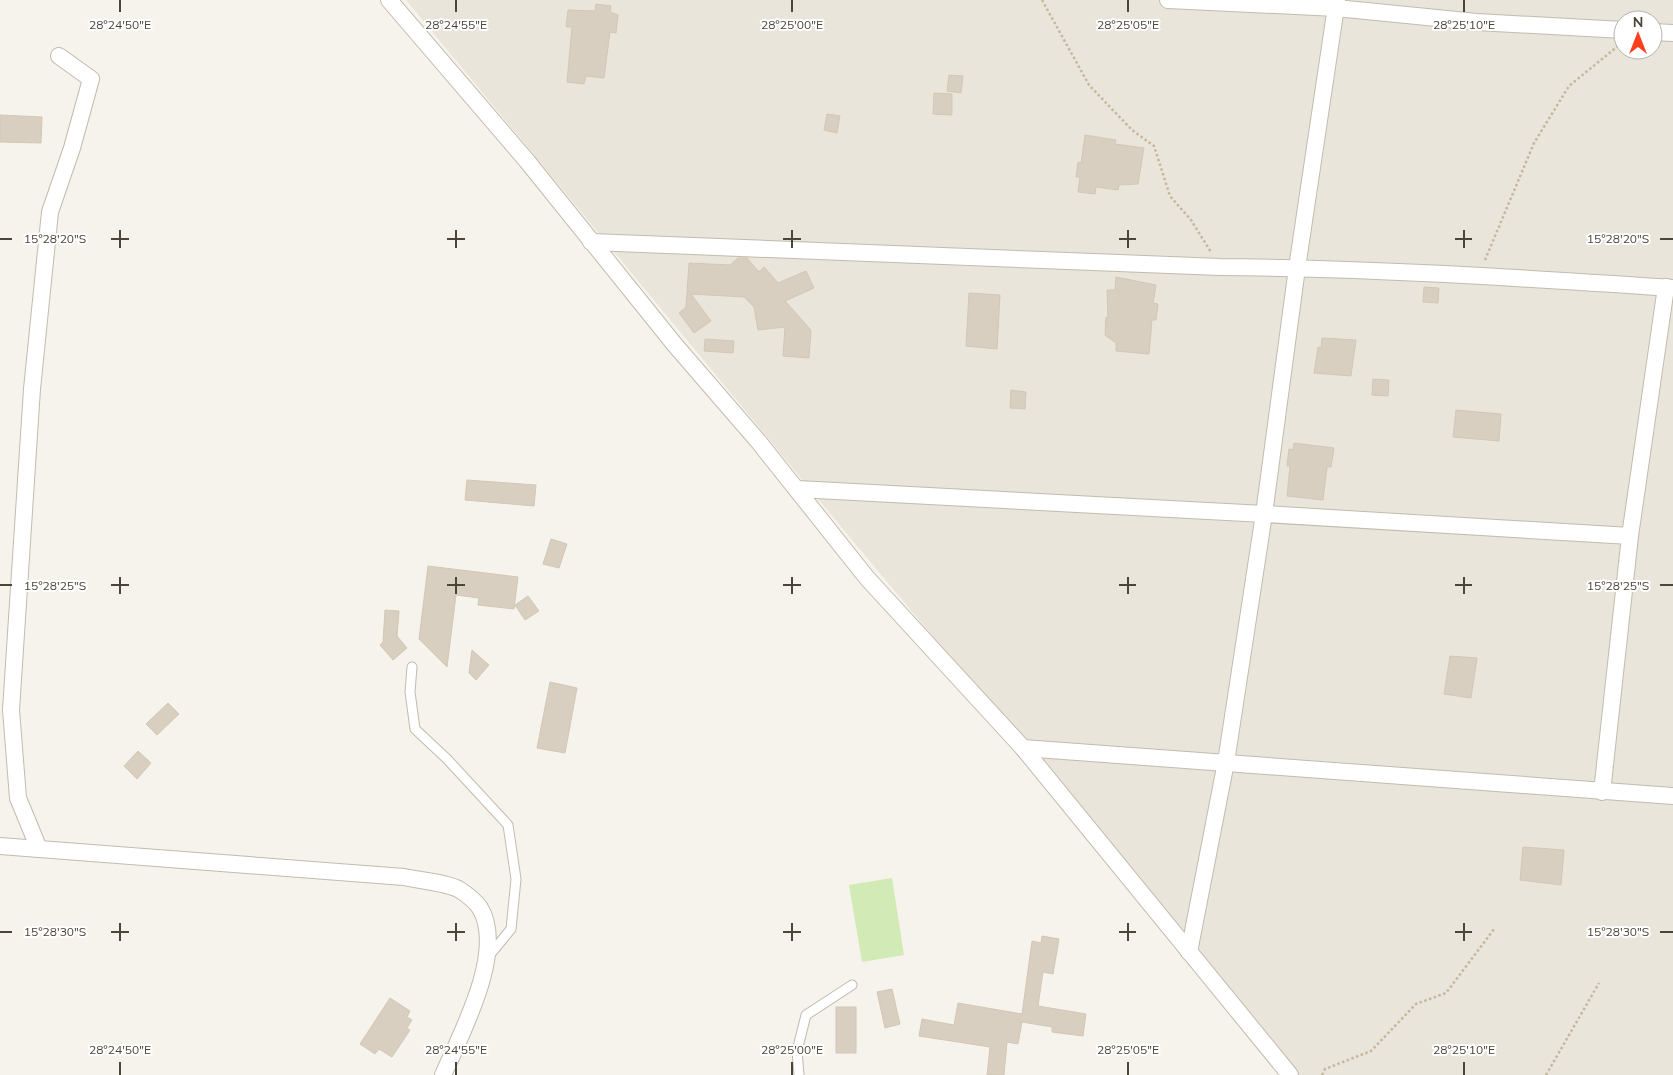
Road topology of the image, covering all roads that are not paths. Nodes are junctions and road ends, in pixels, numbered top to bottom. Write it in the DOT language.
graph roads {
  1 [pos="389,0"];
  2 [pos="1168,0"];
  3 [pos="1336,4"];
  4 [pos="1613,29"];
  5 [pos="59,56"];
  6 [pos="591,242"];
  7 [pos="1297,268"];
  8 [pos="1670,288"];
  9 [pos="798,489"];
  10 [pos="1264,514"];
  11 [pos="1630,536"];
  12 [pos="412,667"];
  13 [pos="1023,748"];
  14 [pos="1226,762"];
  15 [pos="1602,792"];
  16 [pos="1673,796"];
  17 [pos="0,846"];
  18 [pos="38,849"];
  19 [pos="1189,952"];
  20 [pos="486,959"];
  21 [pos="852,985"];
  22 [pos="443,1075"];
  23 [pos="798,1075"];
  24 [pos="1290,1075"];
  1 -- 6 [label="street"];
  2 -- 3 [label="street"];
  3 -- 4 [label="street"];
  3 -- 7 [label="street"];
  5 -- 18 [label="street"];
  6 -- 7 [label="street"];
  6 -- 9 [label="street"];
  7 -- 8 [label="street"];
  7 -- 10 [label="street"];
  8 -- 11 [label="street"];
  9 -- 10 [label="street"];
  9 -- 13 [label="street"];
  10 -- 11 [label="street"];
  10 -- 14 [label="street"];
  11 -- 15 [label="street"];
  12 -- 20 [label="lane"];
  13 -- 14 [label="street"];
  13 -- 19 [label="street"];
  14 -- 15 [label="street"];
  14 -- 19 [label="street"];
  15 -- 16 [label="street"];
  17 -- 18 [label="street"];
  18 -- 20 [label="street"];
  19 -- 24 [label="street"];
  20 -- 22 [label="street"];
  21 -- 23 [label="lane"];
}
